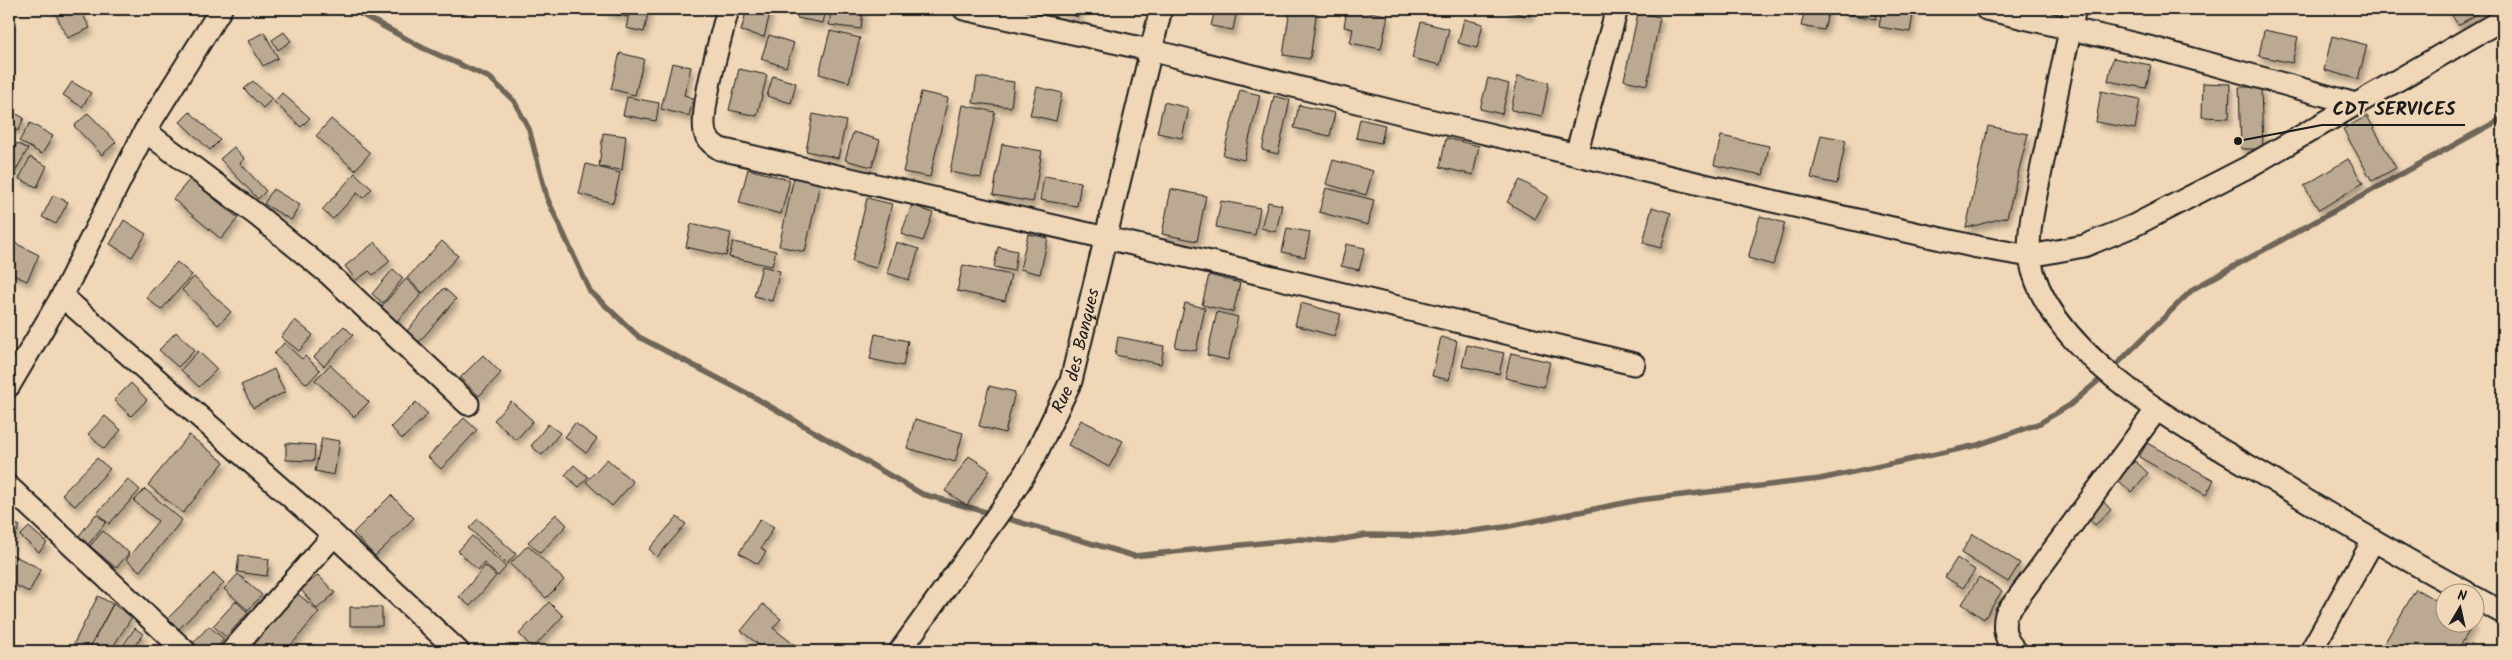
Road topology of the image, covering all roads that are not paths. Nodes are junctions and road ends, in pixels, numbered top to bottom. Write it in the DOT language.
graph roads {
  1 [pos="221,9"];
  2 [pos="728,9"];
  3 [pos="964,9"];
  4 [pos="1160,9"];
  5 [pos="1618,9"];
  6 [pos="1986,9"];
  7 [pos="2073,19"];
  8 [pos="2503,19"];
  9 [pos="1150,50"];
  10 [pos="2356,104"];
  11 [pos="145,131"];
  12 [pos="1576,154"];
  13 [pos="1106,238"];
  14 [pos="2030,256"];
  15 [pos="62,296"];
  16 [pos="1634,364"];
  17 [pos="9,386"];
  18 [pos="468,404"];
  19 [pos="2157,409"];
  20 [pos="9,487"];
  21 [pos="334,535"];
  22 [pos="2373,541"];
  23 [pos="2448,582"];
  24 [pos="2484,603"];
  25 [pos="2503,613"];
  26 [pos="185,651"];
  27 [pos="232,651"];
  28 [pos="458,651"];
  29 [pos="900,651"];
  30 [pos="2016,651"];
  31 [pos="2311,651"];
  1 -- 11 [label="street"];
  2 -- 13 [label="street"];
  3 -- 9 [label="street"];
  4 -- 9 [label="street, Rue des Banques"];
  5 -- 12 [label="street"];
  6 -- 7 [label="street"];
  7 -- 10 [label="street"];
  7 -- 14 [label="street"];
  8 -- 10 [label="street"];
  9 -- 12 [label="street"];
  9 -- 13 [label="street, Rue des Banques"];
  10 -- 14 [label="street"];
  11 -- 15 [label="street"];
  11 -- 18 [label="street"];
  12 -- 14 [label="street"];
  13 -- 16 [label="street"];
  13 -- 29 [label="street, Rue des Banques"];
  14 -- 19 [label="street"];
  15 -- 17 [label="street"];
  15 -- 21 [label="street"];
  19 -- 22 [label="street"];
  19 -- 30 [label="street"];
  20 -- 26 [label="street"];
  21 -- 27 [label="street"];
  21 -- 28 [label="street"];
  22 -- 23 [label="street"];
  22 -- 31 [label="street"];
  24 -- 25 [label="street"];
}
